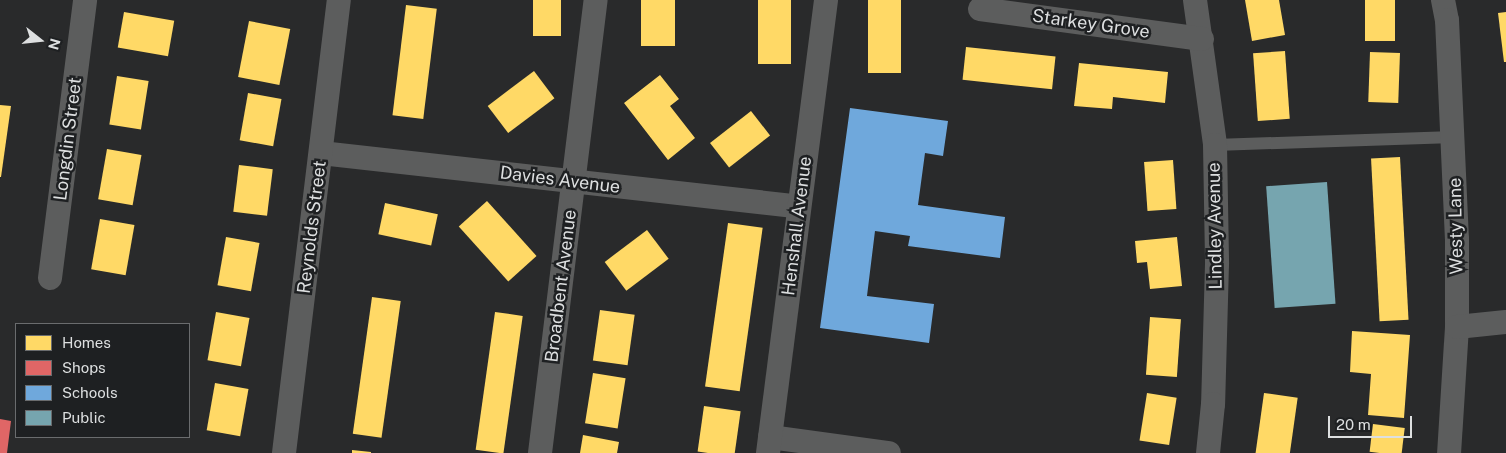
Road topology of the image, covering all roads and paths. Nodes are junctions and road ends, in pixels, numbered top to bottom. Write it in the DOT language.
graph roads {
  1 [pos="85,0"];
  2 [pos="338,0"];
  3 [pos="596,0"];
  4 [pos="826,0"];
  5 [pos="1195,0"];
  6 [pos="1444,0"];
  7 [pos="980,9"];
  8 [pos="1202,39"];
  9 [pos="1454,137"];
  10 [pos="1214,145"];
  11 [pos="321,153"];
  12 [pos="574,181"];
  13 [pos="799,207"];
  14 [pos="50,278"];
  15 [pos="1506,322"];
  16 [pos="1457,326"];
  17 [pos="769,445"];
  18 [pos="284,453"];
  19 [pos="540,453"];
  20 [pos="889,453"];
  21 [pos="1208,453"];
  22 [pos="1449,453"];
  1 -- 14 [label="street, Longdin Street"];
  2 -- 11 [label="street, Reynolds Street"];
  3 -- 12 [label="street, Broadbent Avenue"];
  4 -- 13 [label="street, Henshall Avenue"];
  5 -- 8 [label="street, Lindley Avenue"];
  6 -- 9 [label="street, Westy Lane"];
  7 -- 8 [label="street, Starkey Grove"];
  8 -- 10 [label="street, Lindley Avenue"];
  9 -- 10 [label="lane"];
  9 -- 16 [label="street, Westy Lane"];
  10 -- 21 [label="street, Lindley Avenue"];
  11 -- 12 [label="street, Davies Avenue"];
  11 -- 18 [label="street, Reynolds Street"];
  12 -- 13 [label="street, Davies Avenue"];
  12 -- 19 [label="street, Broadbent Avenue"];
  13 -- 17 [label="street, Henshall Avenue"];
  15 -- 16 [label="street"];
  16 -- 22 [label="street, Westy Lane"];
  17 -- 20 [label="street"];
}
